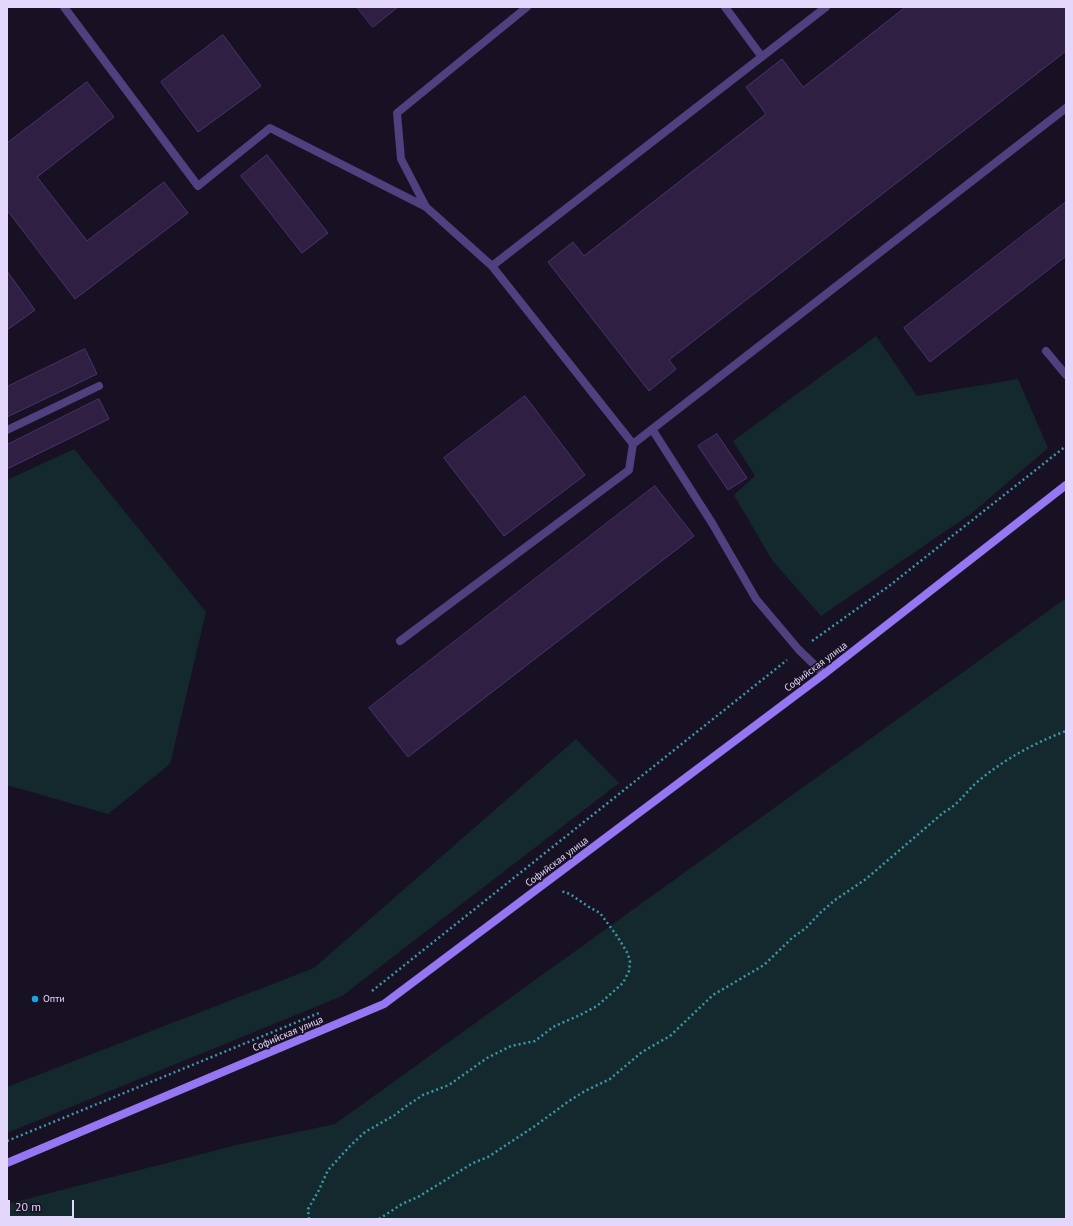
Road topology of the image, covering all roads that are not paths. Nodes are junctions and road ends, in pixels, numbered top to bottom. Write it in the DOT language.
graph roads {
  1 [pos="64,7"];
  2 [pos="527,7"];
  3 [pos="725,7"];
  4 [pos="826,7"];
  5 [pos="762,57"];
  6 [pos="1066,108"];
  7 [pos="426,207"];
  8 [pos="492,266"];
  9 [pos="1046,351"];
  10 [pos="1066,375"];
  11 [pos="99,386"];
  12 [pos="652,429"];
  13 [pos="7,430"];
  14 [pos="633,444"];
  15 [pos="1066,485"];
  16 [pos="400,641"];
  17 [pos="824,674"];
  18 [pos="7,1163"];
  1 -- 7 [label="lane"];
  2 -- 7 [label="lane"];
  3 -- 5 [label="lane"];
  4 -- 5 [label="lane"];
  5 -- 8 [label="lane"];
  6 -- 12 [label="lane"];
  7 -- 8 [label="lane"];
  8 -- 14 [label="lane"];
  9 -- 10 [label="lane"];
  11 -- 13 [label="lane"];
  12 -- 14 [label="lane"];
  12 -- 17 [label="lane"];
  14 -- 16 [label="lane"];
  15 -- 17 [label="main road, Софийская улица"];
  17 -- 18 [label="main road, Софийская улица"];
}
